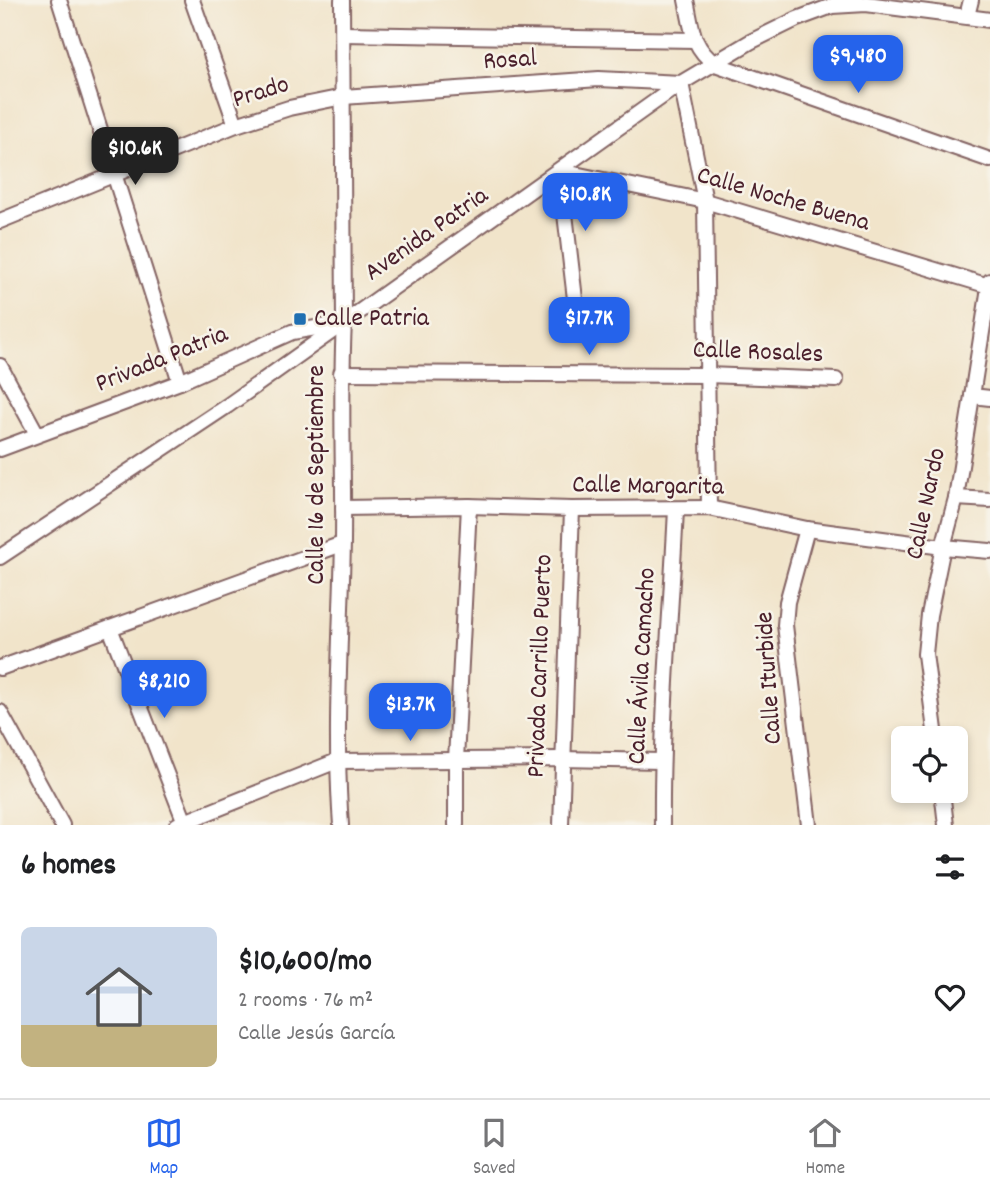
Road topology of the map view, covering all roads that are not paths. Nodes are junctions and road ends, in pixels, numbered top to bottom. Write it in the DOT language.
graph roads {
  1 [pos="58,0"];
  2 [pos="192,0"];
  3 [pos="342,0"];
  4 [pos="686,0"];
  5 [pos="971,0"];
  6 [pos="967,16"];
  7 [pos="990,20"];
  8 [pos="343,33"];
  9 [pos="695,40"];
  10 [pos="715,64"];
  11 [pos="681,83"];
  12 [pos="343,97"];
  13 [pos="236,125"];
  14 [pos="990,160"];
  15 [pos="560,171"];
  16 [pos="114,177"];
  17 [pos="705,201"];
  18 [pos="1,217"];
  19 [pos="990,283"];
  20 [pos="575,299"];
  21 [pos="988,305"];
  22 [pos="344,323"];
  23 [pos="0,366"];
  24 [pos="341,373"];
  25 [pos="707,375"];
  26 [pos="836,380"];
  27 [pos="180,382"];
  28 [pos="972,396"];
  29 [pos="990,398"];
  30 [pos="37,434"];
  31 [pos="0,449"];
  32 [pos="956,498"];
  33 [pos="990,500"];
  34 [pos="469,506"];
  35 [pos="343,508"];
  36 [pos="709,508"];
  37 [pos="572,509"];
  38 [pos="676,509"];
  39 [pos="807,529"];
  40 [pos="342,544"];
  41 [pos="943,548"];
  42 [pos="990,551"];
  43 [pos="0,557"];
  44 [pos="110,628"];
  45 [pos="0,668"];
  46 [pos="0,712"];
  47 [pos="934,726"];
  48 [pos="561,759"];
  49 [pos="456,760"];
  50 [pos="337,761"];
  51 [pos="661,761"];
  52 [pos="943,803"];
  53 [pos="183,824"];
  54 [pos="62,825"];
  55 [pos="341,825"];
  56 [pos="456,825"];
  57 [pos="561,825"];
  58 [pos="662,825"];
  59 [pos="809,825"];
  60 [pos="946,825"];
  1 -- 16 [label="street"];
  2 -- 13 [label="street"];
  3 -- 8 [label="street, Calle 16 de Septiembre"];
  4 -- 9 [label="street"];
  5 -- 6 [label="street"];
  6 -- 7 [label="street, Avenida Patria"];
  6 -- 10 [label="street, Avenida Patria"];
  8 -- 9 [label="street"];
  8 -- 12 [label="street, Calle 16 de Septiembre"];
  9 -- 10 [label="street"];
  10 -- 11 [label="street, Avenida Patria"];
  10 -- 14 [label="street"];
  11 -- 12 [label="street, Rosal"];
  11 -- 15 [label="street, Avenida Patria"];
  11 -- 17 [label="street"];
  12 -- 13 [label="street, Prado"];
  12 -- 22 [label="street, Calle 16 de Septiembre"];
  13 -- 16 [label="street, Prado"];
  15 -- 17 [label="street, Calle Noche Buena"];
  15 -- 20 [label="street"];
  15 -- 22 [label="street, Avenida Patria"];
  16 -- 18 [label="street, Prado"];
  16 -- 27 [label="street"];
  17 -- 19 [label="street, Calle Noche Buena"];
  17 -- 25 [label="street"];
  19 -- 21 [label="street, Calle Nardo"];
  21 -- 28 [label="street, Calle Nardo"];
  22 -- 24 [label="street, Calle 16 de Septiembre"];
  22 -- 27 [label="street, Privada Patria"];
  22 -- 43 [label="street, Avenida Patria"];
  23 -- 30 [label="street"];
  24 -- 25 [label="street, Calle Rosales"];
  24 -- 35 [label="street, Calle 16 de Septiembre"];
  25 -- 26 [label="street, Calle Rosales"];
  25 -- 36 [label="street"];
  27 -- 30 [label="street, Privada Patria"];
  28 -- 29 [label="street"];
  28 -- 32 [label="street, Calle Nardo"];
  30 -- 31 [label="street, Privada Patria"];
  32 -- 33 [label="street"];
  32 -- 41 [label="street, Calle Nardo"];
  34 -- 35 [label="street, Calle Margarita"];
  34 -- 37 [label="street, Calle Margarita"];
  34 -- 49 [label="street"];
  35 -- 40 [label="street, Calle 16 de Septiembre"];
  36 -- 38 [label="street, Calle Margarita"];
  36 -- 39 [label="street, Calle Margarita"];
  37 -- 38 [label="street, Calle Margarita"];
  37 -- 48 [label="street, Privada Carrillo Puerto"];
  38 -- 51 [label="street, Calle Ávila Camacho"];
  39 -- 41 [label="street, Calle Margarita"];
  39 -- 59 [label="street, Calle Iturbide"];
  40 -- 44 [label="street"];
  40 -- 50 [label="street, Calle 16 de Septiembre"];
  41 -- 42 [label="street, Calle Margarita"];
  41 -- 47 [label="street, Calle Nardo"];
  44 -- 45 [label="street"];
  44 -- 53 [label="street"];
  46 -- 54 [label="street"];
  48 -- 49 [label="street"];
  48 -- 51 [label="street"];
  48 -- 57 [label="street, Privada Carrillo Puerto"];
  49 -- 50 [label="street"];
  49 -- 56 [label="street"];
  50 -- 53 [label="street"];
  50 -- 55 [label="street, Calle 16 de Septiembre"];
  51 -- 58 [label="street, Calle Ávila Camacho"];
  52 -- 60 [label="street"];
}
